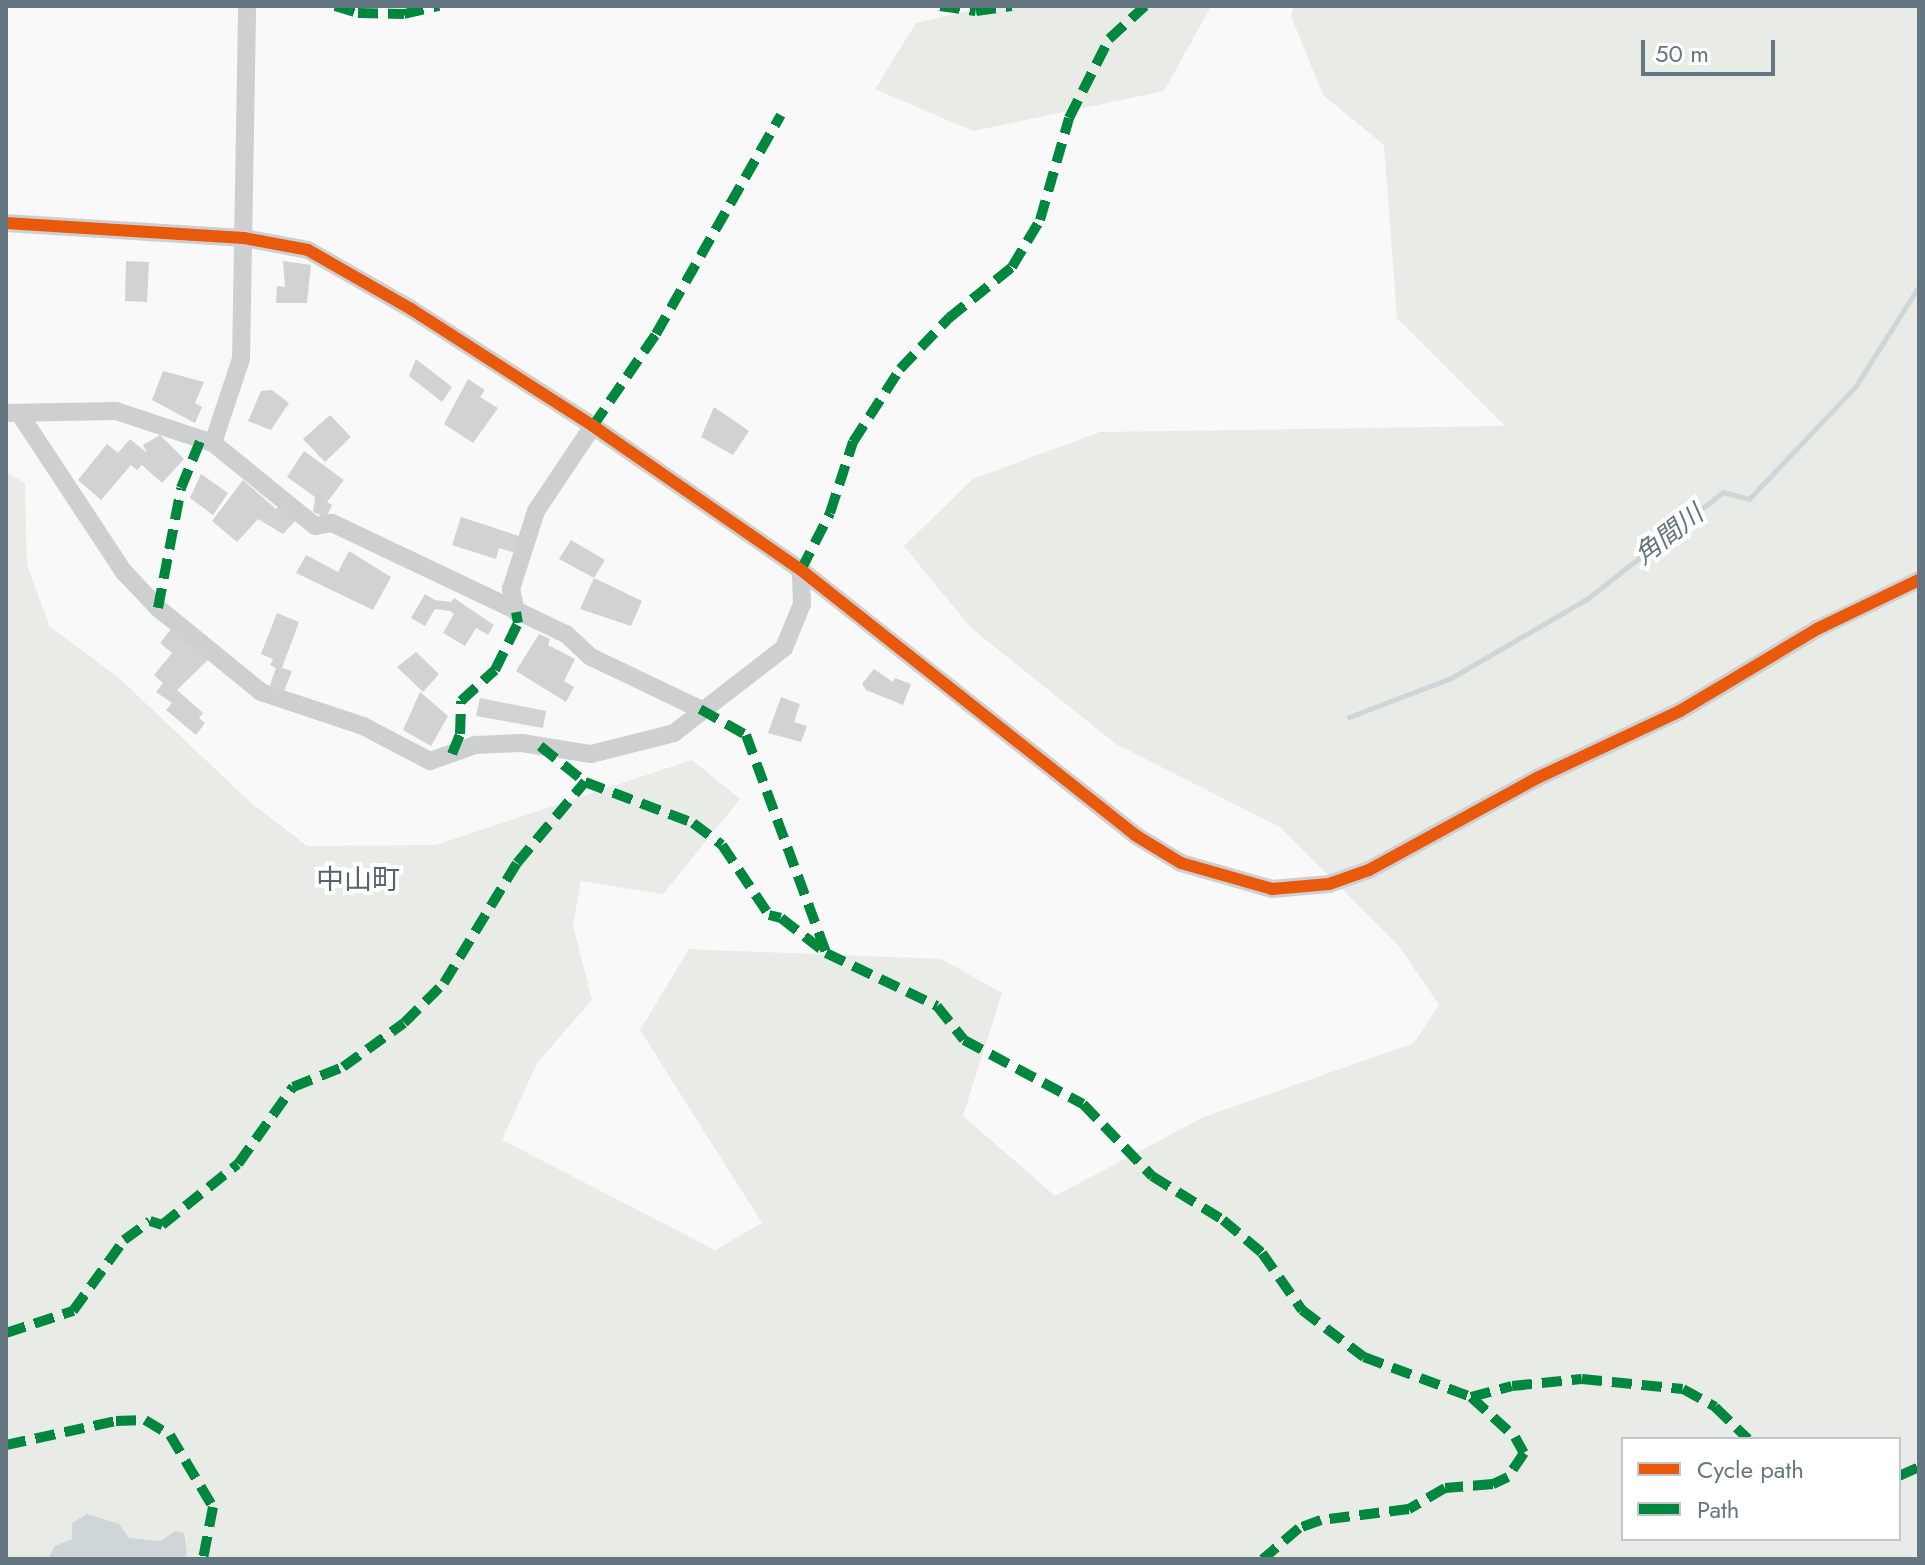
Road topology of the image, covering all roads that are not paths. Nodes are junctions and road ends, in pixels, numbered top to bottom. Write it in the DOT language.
graph roads {
  1 [pos="247,6"];
  2 [pos="6,223"];
  3 [pos="244,238"];
  4 [pos="12,413"];
  5 [pos="593,426"];
  6 [pos="213,443"];
  7 [pos="801,570"];
  8 [pos="1919,580"];
  9 [pos="516,612"];
  10 [pos="700,709"];
  1 -- 3 [label="street"];
  2 -- 3 [label="street"];
  3 -- 5 [label="street"];
  3 -- 6 [label="street"];
  4 -- 6 [label="street"];
  4 -- 10 [label="street"];
  5 -- 7 [label="street"];
  5 -- 9 [label="street"];
  6 -- 9 [label="street"];
  7 -- 8 [label="street"];
  7 -- 10 [label="street"];
  9 -- 10 [label="street"];
}
